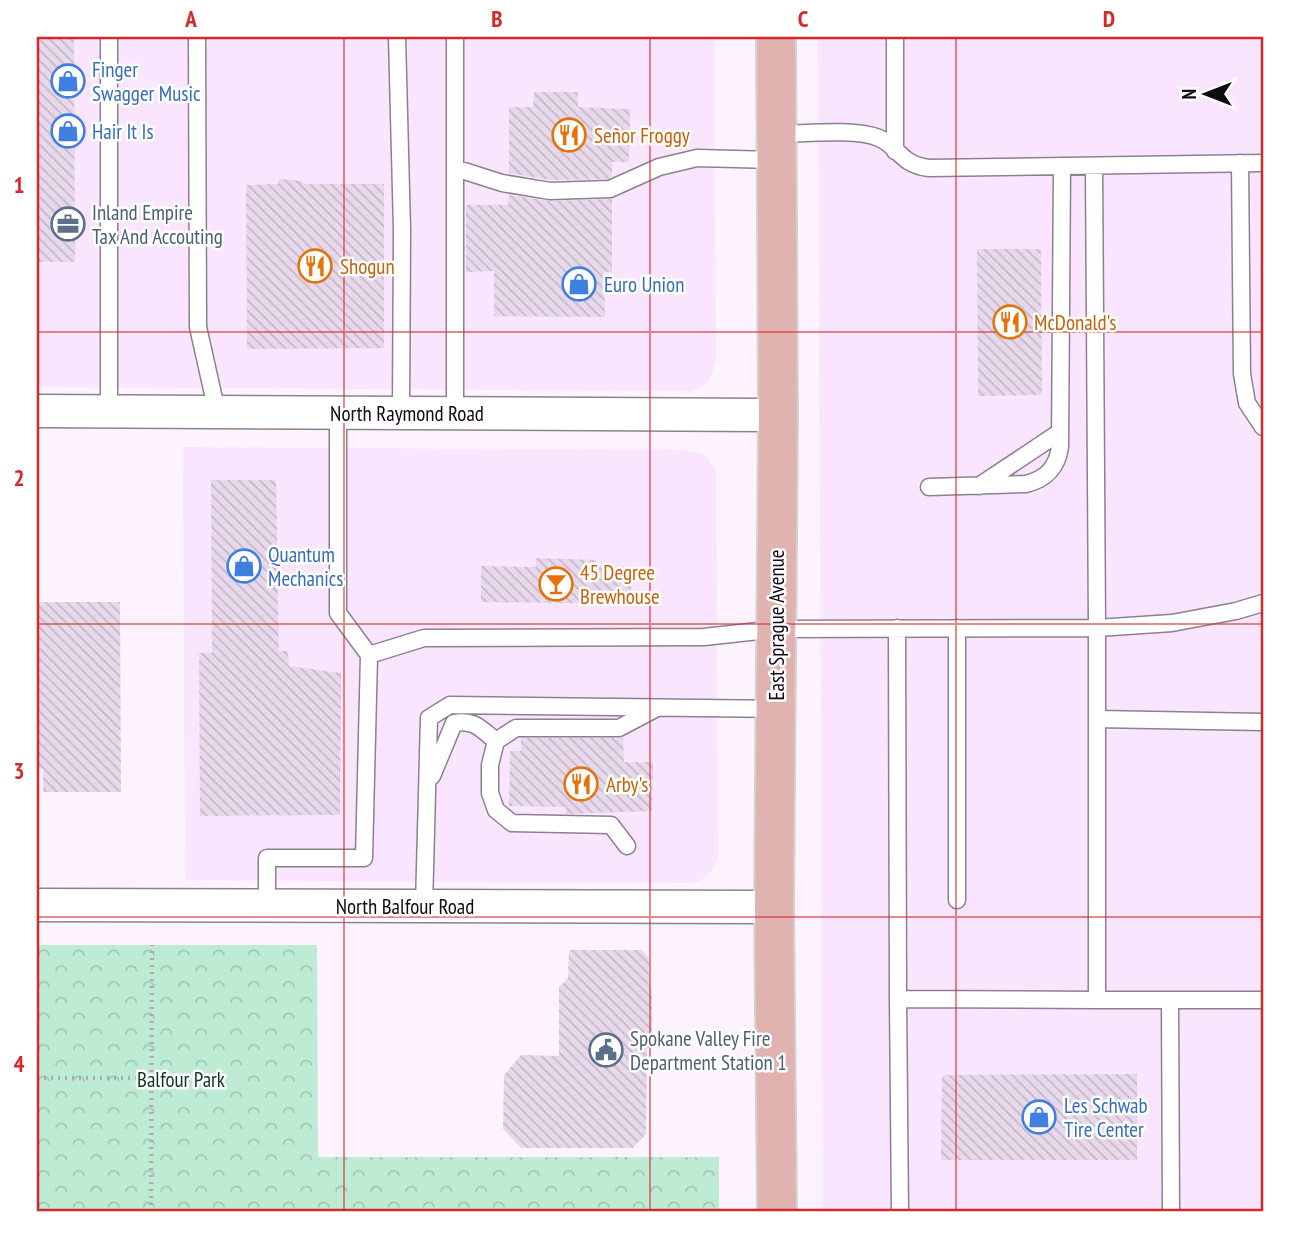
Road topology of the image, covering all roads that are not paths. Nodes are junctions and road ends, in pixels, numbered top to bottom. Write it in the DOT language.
graph roads {
  1 [pos="109,37"];
  2 [pos="197,37"];
  3 [pos="397,37"];
  4 [pos="455,37"];
  5 [pos="776,37"];
  6 [pos="895,37"];
  7 [pos="777,147"];
  8 [pos="895,150"];
  9 [pos="1240,163"];
  10 [pos="1263,163"];
  11 [pos="1094,166"];
  12 [pos="1062,168"];
  13 [pos="455,169"];
  14 [pos="37,411"];
  15 [pos="109,412"];
  16 [pos="217,412"];
  17 [pos="338,413"];
  18 [pos="401,413"];
  19 [pos="455,413"];
  20 [pos="778,415"];
  21 [pos="1263,427"];
  22 [pos="1060,432"];
  23 [pos="979,486"];
  24 [pos="929,487"];
  25 [pos="1263,603"];
  26 [pos="897,628"];
  27 [pos="957,628"];
  28 [pos="1097,628"];
  29 [pos="776,629"];
  30 [pos="369,655"];
  31 [pos="657,708"];
  32 [pos="775,709"];
  33 [pos="1097,719"];
  34 [pos="1263,722"];
  35 [pos="496,741"];
  36 [pos="427,788"];
  37 [pos="627,846"];
  38 [pos="957,900"];
  39 [pos="37,905"];
  40 [pos="267,906"];
  41 [pos="424,906"];
  42 [pos="774,907"];
  43 [pos="898,999"];
  44 [pos="1097,1000"];
  45 [pos="1170,1000"];
  46 [pos="1263,1000"];
  47 [pos="777,1212"];
  48 [pos="900,1212"];
  49 [pos="1171,1212"];
  1 -- 15 [label="lane"];
  2 -- 16 [label="lane"];
  3 -- 18 [label="lane"];
  4 -- 13 [label="lane"];
  5 -- 7 [label="main road, East Sprague Avenue"];
  6 -- 8 [label="lane"];
  7 -- 8 [label="lane"];
  7 -- 13 [label="lane"];
  7 -- 20 [label="main road, East Sprague Avenue"];
  8 -- 12 [label="lane"];
  9 -- 10 [label="lane"];
  9 -- 11 [label="lane"];
  9 -- 21 [label="lane"];
  11 -- 12 [label="lane"];
  11 -- 28 [label="lane"];
  12 -- 22 [label="lane"];
  13 -- 19 [label="lane"];
  14 -- 15 [label="street, North Raymond Road"];
  15 -- 16 [label="street, North Raymond Road"];
  16 -- 17 [label="street, North Raymond Road"];
  17 -- 18 [label="street, North Raymond Road"];
  17 -- 30 [label="lane"];
  18 -- 19 [label="street, North Raymond Road"];
  19 -- 20 [label="street, North Raymond Road"];
  20 -- 29 [label="main road, East Sprague Avenue"];
  22 -- 23 [label="lane"];
  22 -- 23 [label="lane"];
  23 -- 24 [label="lane"];
  25 -- 28 [label="lane"];
  26 -- 27 [label="lane"];
  26 -- 29 [label="lane"];
  26 -- 43 [label="lane"];
  27 -- 28 [label="lane"];
  27 -- 38 [label="lane"];
  28 -- 33 [label="lane"];
  29 -- 30 [label="lane"];
  29 -- 32 [label="main road, East Sprague Avenue"];
  30 -- 40 [label="lane"];
  31 -- 32 [label="lane"];
  31 -- 35 [label="lane"];
  31 -- 36 [label="lane"];
  32 -- 42 [label="main road, East Sprague Avenue"];
  33 -- 34 [label="lane"];
  33 -- 44 [label="lane"];
  35 -- 36 [label="lane"];
  35 -- 37 [label="lane"];
  36 -- 41 [label="lane"];
  39 -- 40 [label="street, North Balfour Road"];
  40 -- 41 [label="street, North Balfour Road"];
  41 -- 42 [label="street, North Balfour Road"];
  42 -- 47 [label="main road, East Sprague Avenue"];
  43 -- 44 [label="lane"];
  43 -- 48 [label="lane"];
  44 -- 45 [label="lane"];
  45 -- 46 [label="lane"];
  45 -- 49 [label="lane"];
}
